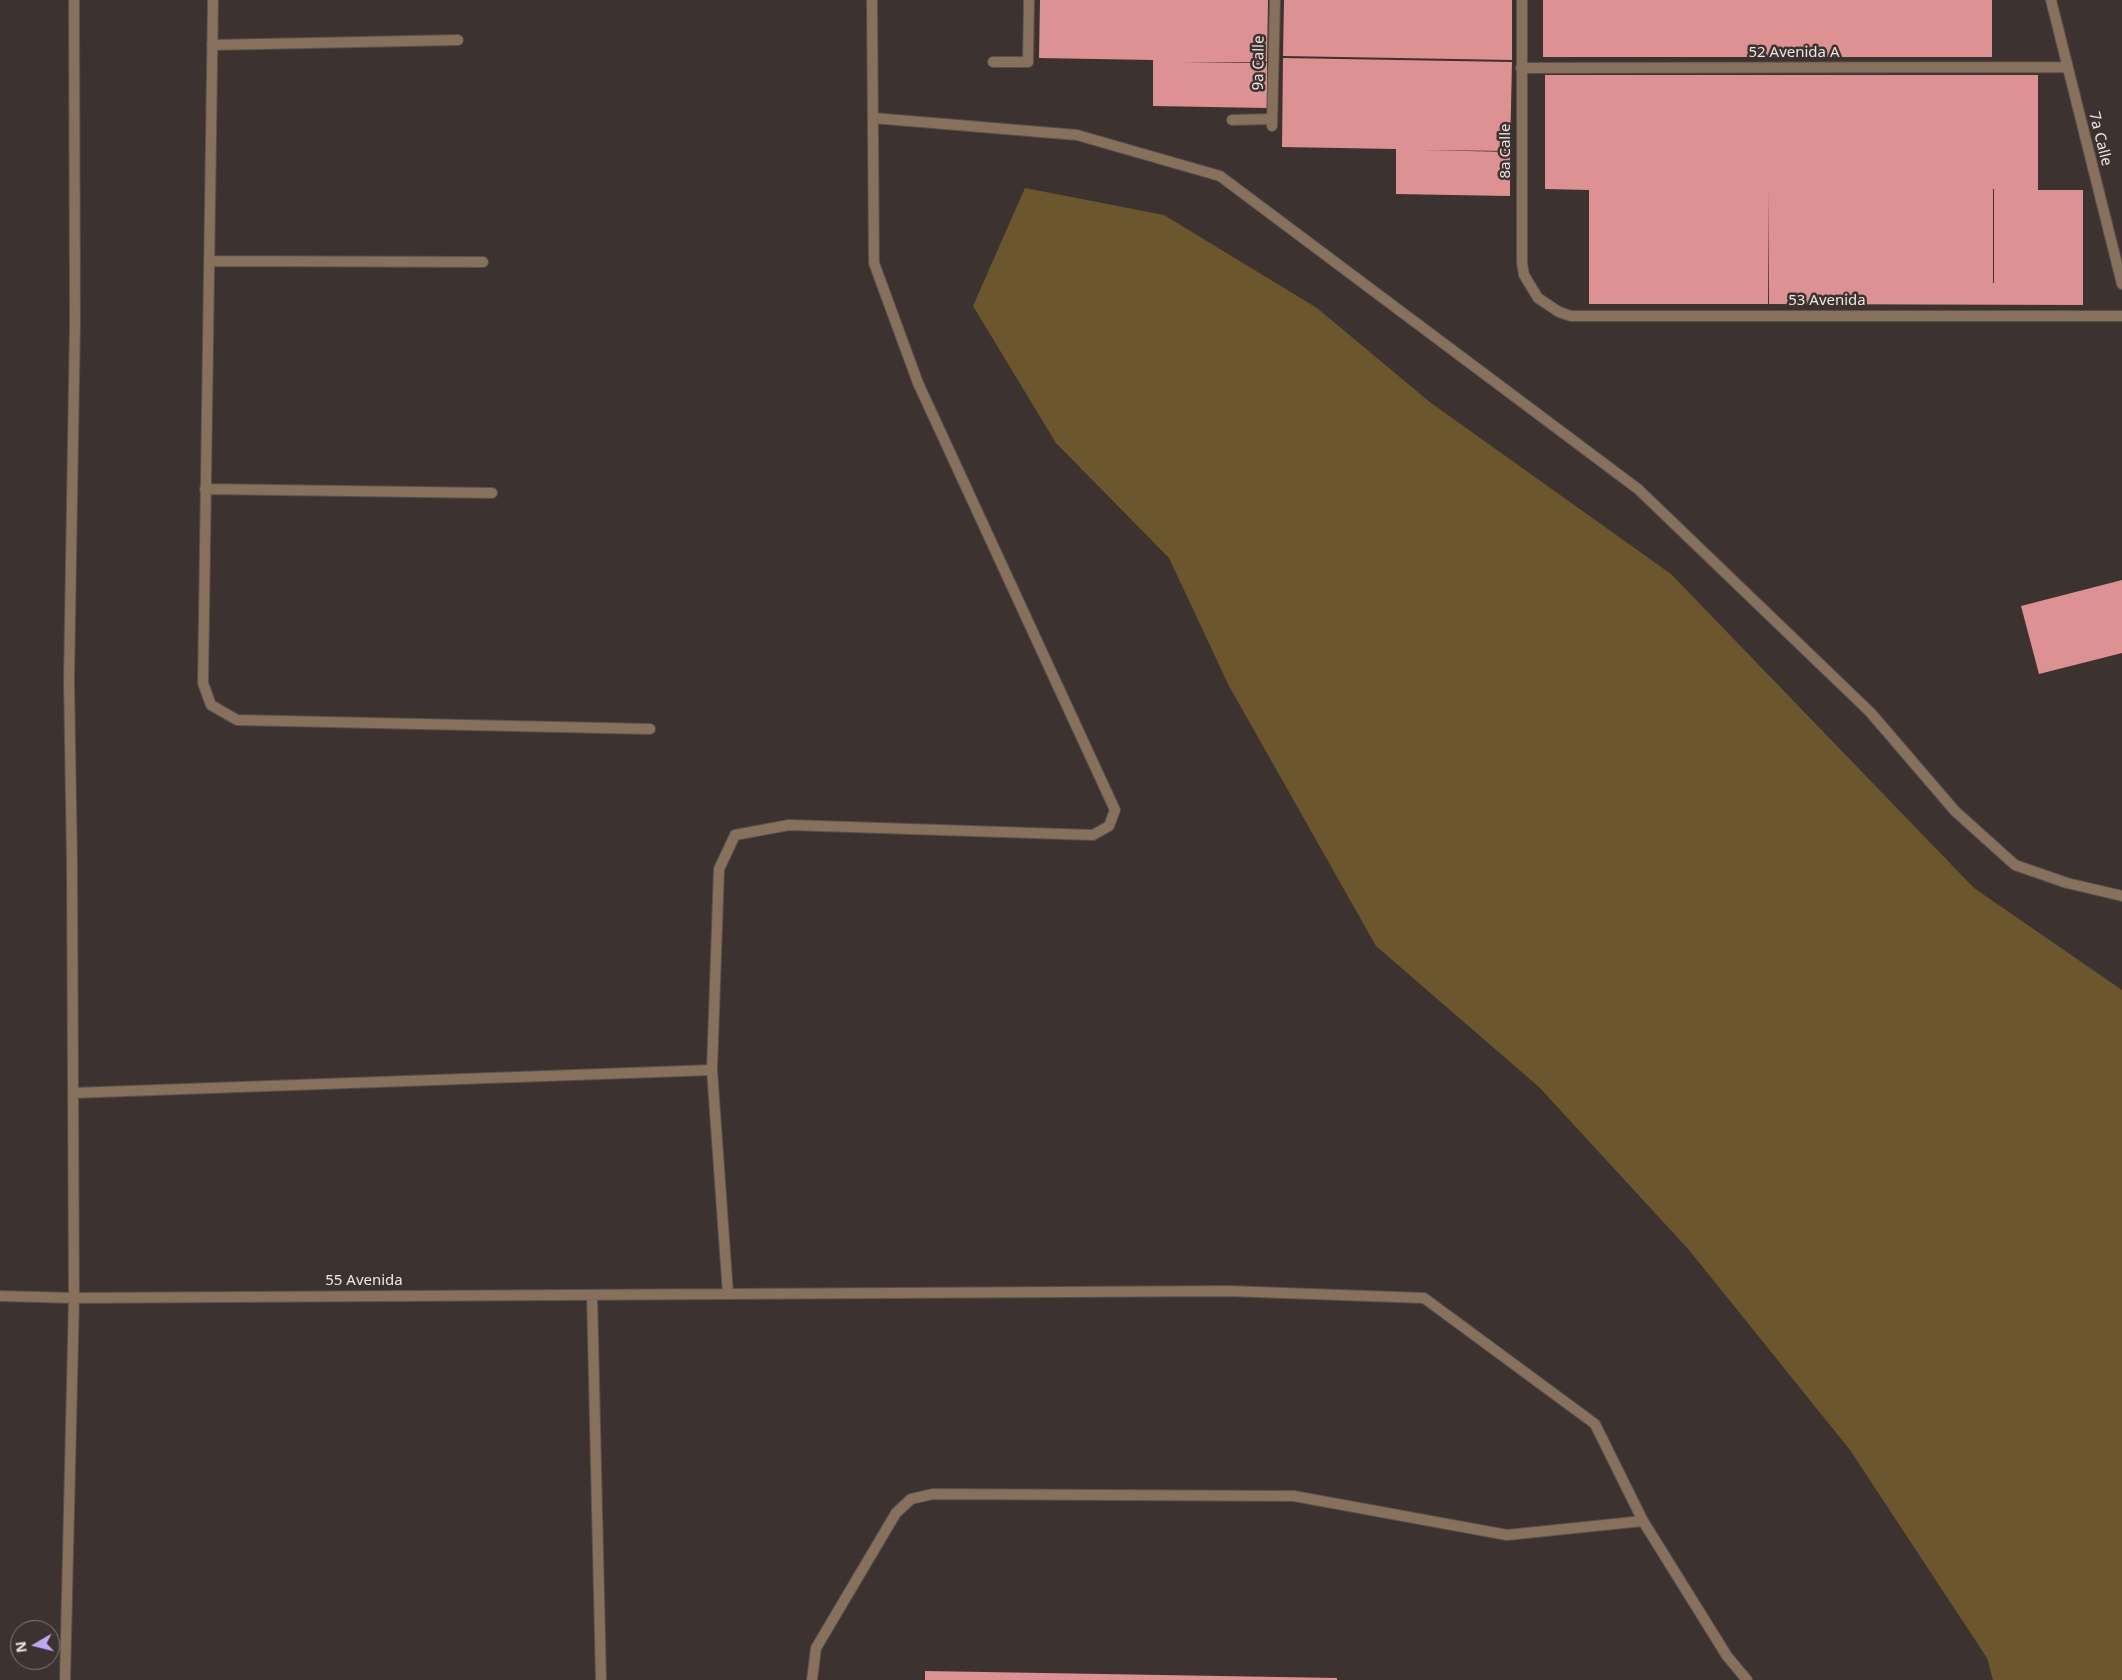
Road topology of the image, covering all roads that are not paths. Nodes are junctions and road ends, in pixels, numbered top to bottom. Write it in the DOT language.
graph roads {
  1 [pos="74,0"];
  2 [pos="213,0"];
  3 [pos="872,0"];
  4 [pos="1029,0"];
  5 [pos="1275,0"];
  6 [pos="1522,0"];
  7 [pos="2051,0"];
  8 [pos="458,40"];
  9 [pos="212,44"];
  10 [pos="994,62"];
  11 [pos="2067,67"];
  12 [pos="1521,68"];
  13 [pos="873,118"];
  14 [pos="1232,120"];
  15 [pos="209,261"];
  16 [pos="483,262"];
  17 [pos="2122,284"];
  18 [pos="1538,298"];
  19 [pos="2122,316"];
  20 [pos="205,489"];
  21 [pos="492,493"];
  22 [pos="650,729"];
  23 [pos="2122,896"];
  24 [pos="712,1070"];
  25 [pos="73,1093"];
  26 [pos="728,1294"];
  27 [pos="592,1295"];
  28 [pos="0,1296"];
  29 [pos="74,1298"];
  30 [pos="1643,1521"];
  31 [pos="65,1680"];
  32 [pos="601,1680"];
  33 [pos="812,1680"];
  34 [pos="1747,1680"];
  1 -- 25 [label="street"];
  2 -- 9 [label="street"];
  3 -- 13 [label="street"];
  4 -- 10 [label="street"];
  5 -- 14 [label="street, 9a Calle"];
  6 -- 12 [label="street, 8a Calle"];
  7 -- 11 [label="street, 7a Calle"];
  8 -- 9 [label="street"];
  9 -- 15 [label="street"];
  11 -- 12 [label="street, 52 Avenida A"];
  11 -- 17 [label="street, 7a Calle"];
  12 -- 18 [label="street, 8a Calle"];
  13 -- 23 [label="street"];
  13 -- 24 [label="street"];
  15 -- 16 [label="street"];
  15 -- 20 [label="street"];
  18 -- 19 [label="street, 53 Avenida"];
  20 -- 21 [label="street"];
  20 -- 22 [label="street"];
  24 -- 25 [label="street"];
  24 -- 26 [label="street"];
  25 -- 29 [label="street"];
  26 -- 27 [label="street, 55 Avenida"];
  26 -- 30 [label="street, 55 Avenida"];
  27 -- 29 [label="street, 55 Avenida"];
  27 -- 32 [label="street"];
  28 -- 29 [label="street, 55 Avenida"];
  29 -- 31 [label="street"];
  30 -- 33 [label="street"];
  30 -- 34 [label="street, 55 Avenida"];
}
